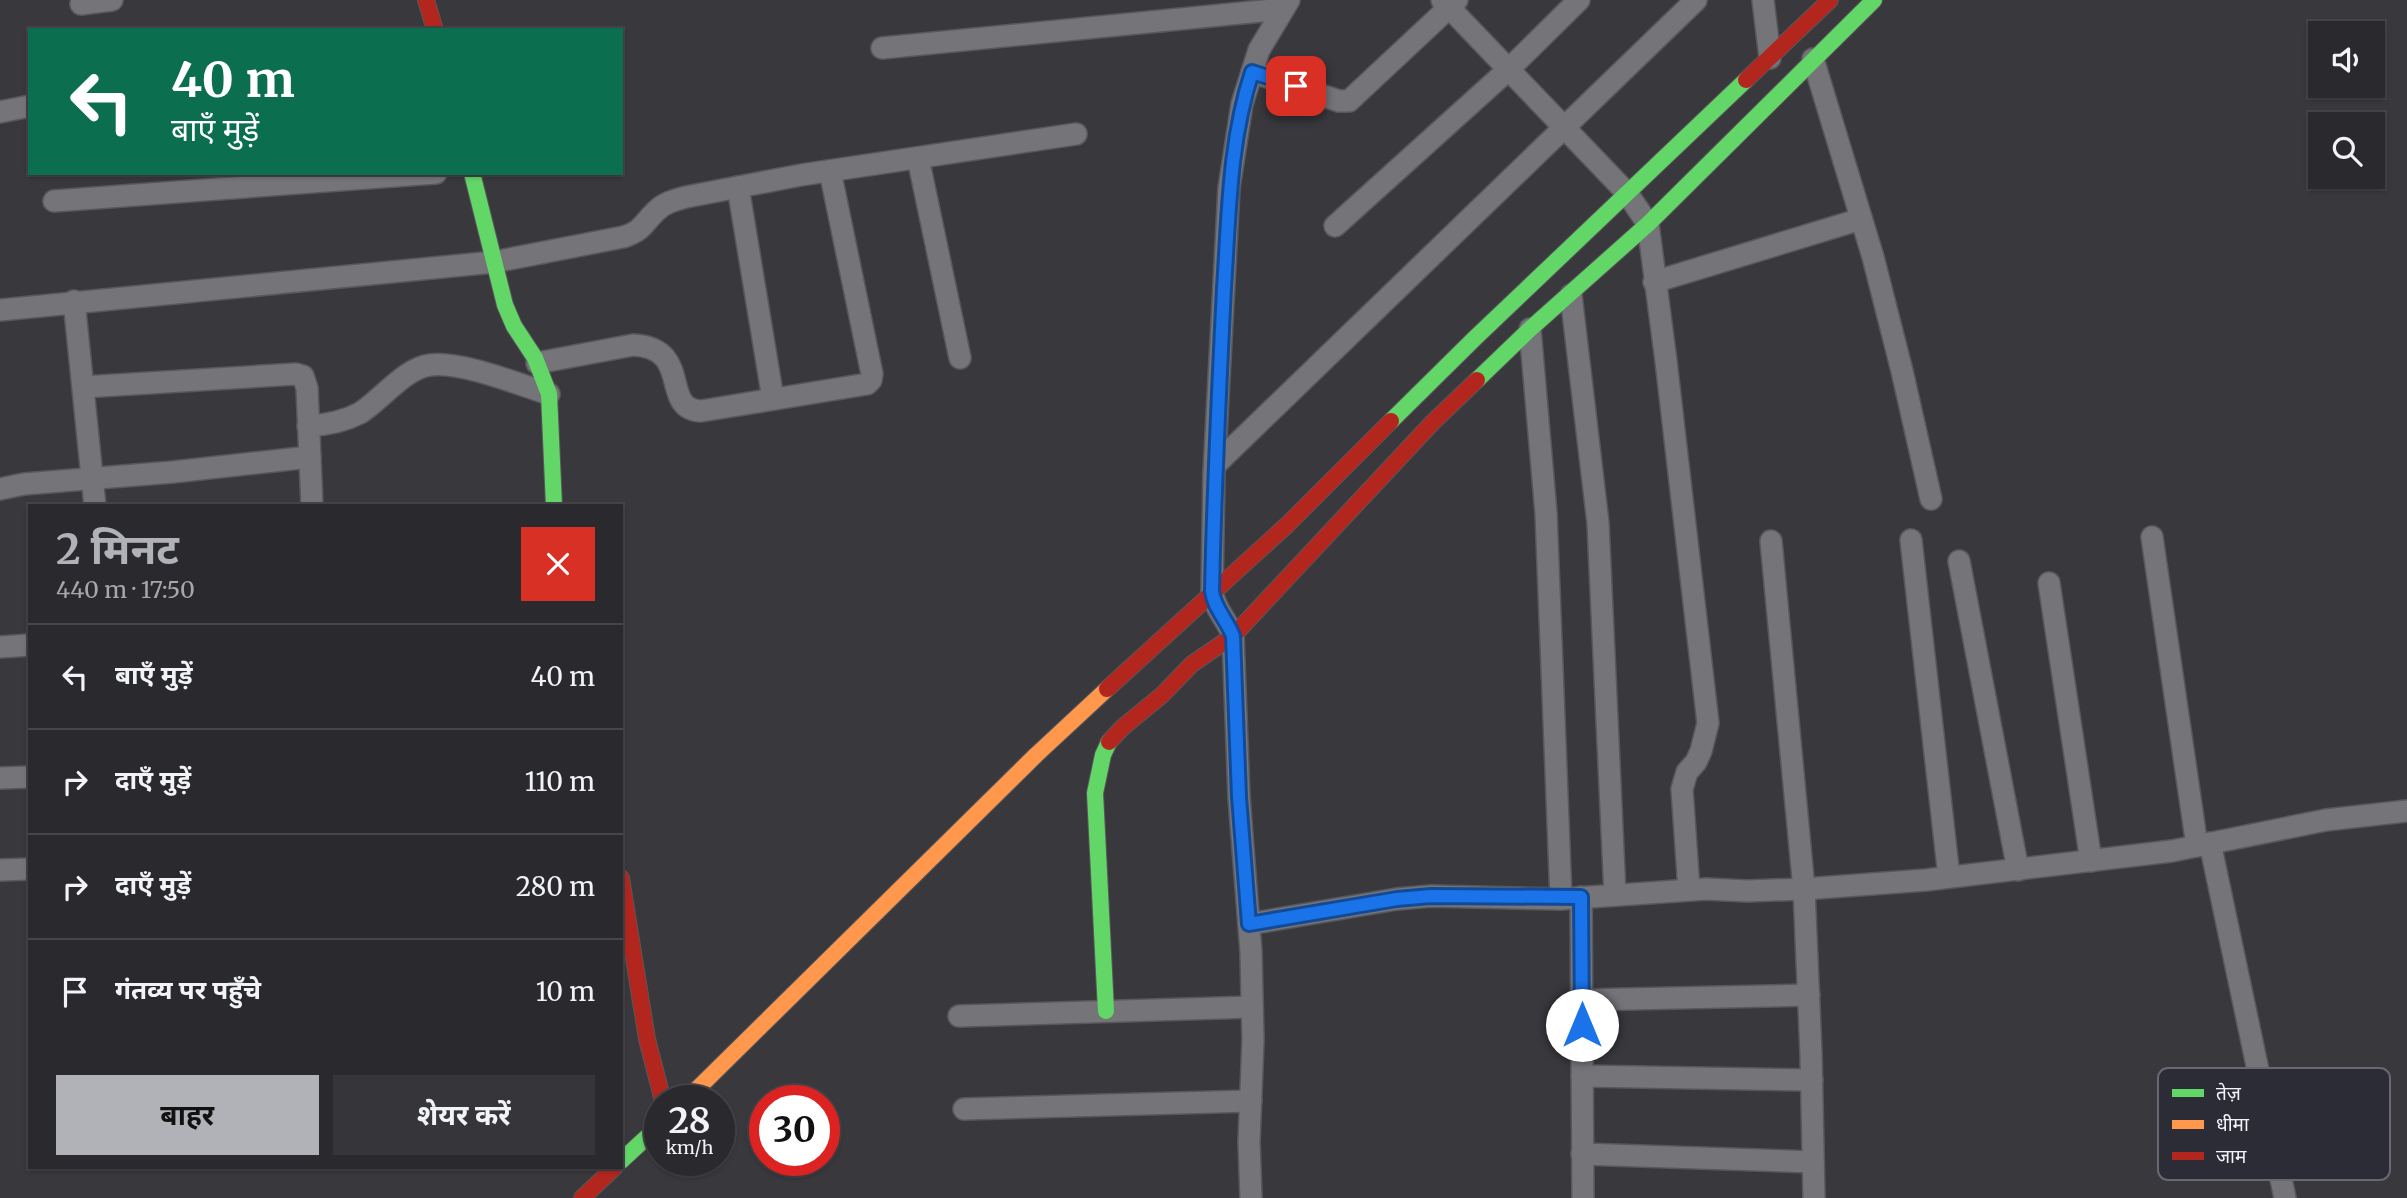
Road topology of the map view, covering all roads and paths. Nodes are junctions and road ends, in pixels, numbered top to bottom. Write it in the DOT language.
graph roads {
  1 [pos="112,0"];
  2 [pos="426,0"];
  3 [pos="1579,0"];
  4 [pos="1696,0"];
  5 [pos="1763,0"];
  6 [pos="1830,0"];
  7 [pos="1874,0"];
  8 [pos="1450,2"];
  9 [pos="81,4"];
  10 [pos="1286,4"];
  11 [pos="434,28"];
  12 [pos="882,48"];
  13 [pos="1770,58"];
  14 [pos="1812,59"];
  15 [pos="1509,69"];
  16 [pos="1252,72"];
  17 [pos="28,106"];
  18 [pos="0,112"];
  19 [pos="1564,127"];
  20 [pos="1076,134"];
  21 [pos="918,158"];
  22 [pos="830,171"];
  23 [pos="409,175"];
  24 [pos="472,175"];
  25 [pos="738,187"];
  26 [pos="54,201"];
  27 [pos="1638,210"];
  28 [pos="1861,219"];
  29 [pos="1335,226"];
  30 [pos="494,262"];
  31 [pos="1654,282"];
  32 [pos="1571,295"];
  33 [pos="74,301"];
  34 [pos="0,310"];
  35 [pos="1530,329"];
  36 [pos="960,358"];
  37 [pos="537,363"];
  38 [pos="83,387"];
  39 [pos="549,394"];
  40 [pos="773,399"];
  41 [pos="309,426"];
  42 [pos="310,457"];
  43 [pos="1215,465"];
  44 [pos="92,479"];
  45 [pos="1,486"];
  46 [pos="1931,499"];
  47 [pos="95,504"];
  48 [pos="312,504"];
  49 [pos="554,504"];
  50 [pos="2152,537"];
  51 [pos="1911,540"];
  52 [pos="1771,541"];
  53 [pos="1959,561"];
  54 [pos="2049,583"];
  55 [pos="1222,614"];
  56 [pos="28,645"];
  57 [pos="0,648"];
  58 [pos="28,777"];
  59 [pos="0,778"];
  60 [pos="2407,811"];
  61 [pos="2204,845"];
  62 [pos="2091,861"];
  63 [pos="28,869"];
  64 [pos="0,870"];
  65 [pos="2018,870"];
  66 [pos="1950,877"];
  67 [pos="1804,889"];
  68 [pos="623,890"];
  69 [pos="1689,890"];
  70 [pos="1615,895"];
  71 [pos="1571,898"];
  72 [pos="1249,924"];
  73 [pos="1809,995"];
  74 [pos="1581,1000"];
  75 [pos="1252,1007"];
  76 [pos="1105,1012"];
  77 [pos="959,1016"];
  78 [pos="2255,1068"];
  79 [pos="1582,1076"];
  80 [pos="1812,1080"];
  81 [pos="659,1085"];
  82 [pos="701,1085"];
  83 [pos="1251,1101"];
  84 [pos="964,1109"];
  85 [pos="644,1140"];
  86 [pos="1582,1154"];
  87 [pos="623,1159"];
  88 [pos="1813,1162"];
  89 [pos="613,1169"];
  90 [pos="2281,1180"];
  91 [pos="582,1198"];
  92 [pos="1251,1198"];
  93 [pos="1583,1198"];
  94 [pos="1814,1198"];
  95 [pos="2285,1198"];
  1 -- 9 [label="street"];
  2 -- 11 [label="street"];
  3 -- 15 [label="street"];
  4 -- 19 [label="street"];
  5 -- 13 [label="street"];
  6 -- 13 [label="street"];
  7 -- 14 [label="street"];
  8 -- 15 [label="street"];
  8 -- 16 [label="street"];
  10 -- 12 [label="street"];
  10 -- 16 [label="street"];
  13 -- 27 [label="street"];
  14 -- 27 [label="street"];
  14 -- 28 [label="street"];
  15 -- 19 [label="street"];
  15 -- 29 [label="street"];
  16 -- 43 [label="street"];
  17 -- 18 [label="street"];
  19 -- 27 [label="street"];
  19 -- 43 [label="street"];
  20 -- 21 [label="street"];
  21 -- 22 [label="street"];
  21 -- 36 [label="street"];
  22 -- 25 [label="street"];
  22 -- 40 [label="street"];
  23 -- 26 [label="street"];
  24 -- 30 [label="street"];
  25 -- 30 [label="street"];
  25 -- 40 [label="street"];
  27 -- 31 [label="street"];
  27 -- 32 [label="street"];
  27 -- 55 [label="street"];
  28 -- 31 [label="street"];
  28 -- 46 [label="street"];
  30 -- 33 [label="street"];
  30 -- 37 [label="street"];
  31 -- 69 [label="street"];
  32 -- 35 [label="street"];
  32 -- 70 [label="street"];
  33 -- 34 [label="street"];
  33 -- 38 [label="street"];
  35 -- 55 [label="street"];
  35 -- 71 [label="street"];
  37 -- 39 [label="street"];
  37 -- 40 [label="street"];
  38 -- 41 [label="street"];
  38 -- 44 [label="street"];
  39 -- 41 [label="street"];
  39 -- 49 [label="street"];
  41 -- 42 [label="street"];
  42 -- 44 [label="street"];
  42 -- 48 [label="street"];
  43 -- 55 [label="street"];
  44 -- 45 [label="street"];
  44 -- 47 [label="street"];
  50 -- 61 [label="street"];
  51 -- 66 [label="street"];
  52 -- 67 [label="street"];
  53 -- 65 [label="street"];
  54 -- 62 [label="street"];
  55 -- 72 [label="street"];
  55 -- 76 [label="street"];
  55 -- 82 [label="street"];
  56 -- 57 [label="street"];
  58 -- 59 [label="street"];
  60 -- 61 [label="street"];
  61 -- 62 [label="street"];
  61 -- 78 [label="street"];
  62 -- 65 [label="street"];
  63 -- 64 [label="street"];
  65 -- 66 [label="street"];
  66 -- 67 [label="street"];
  67 -- 69 [label="street"];
  67 -- 73 [label="street"];
  68 -- 81 [label="street"];
  69 -- 70 [label="street"];
  70 -- 71 [label="street"];
  71 -- 72 [label="street"];
  71 -- 74 [label="street"];
  72 -- 75 [label="street"];
  73 -- 74 [label="street"];
  73 -- 80 [label="street"];
  74 -- 79 [label="street"];
  75 -- 76 [label="street"];
  75 -- 83 [label="street"];
  76 -- 77 [label="street"];
  79 -- 80 [label="street"];
  79 -- 86 [label="street"];
  80 -- 88 [label="street"];
  83 -- 84 [label="street"];
  83 -- 92 [label="street"];
  85 -- 87 [label="street"];
  86 -- 88 [label="street"];
  86 -- 93 [label="street"];
  88 -- 94 [label="street"];
  89 -- 91 [label="street"];
  90 -- 95 [label="street"];
}
